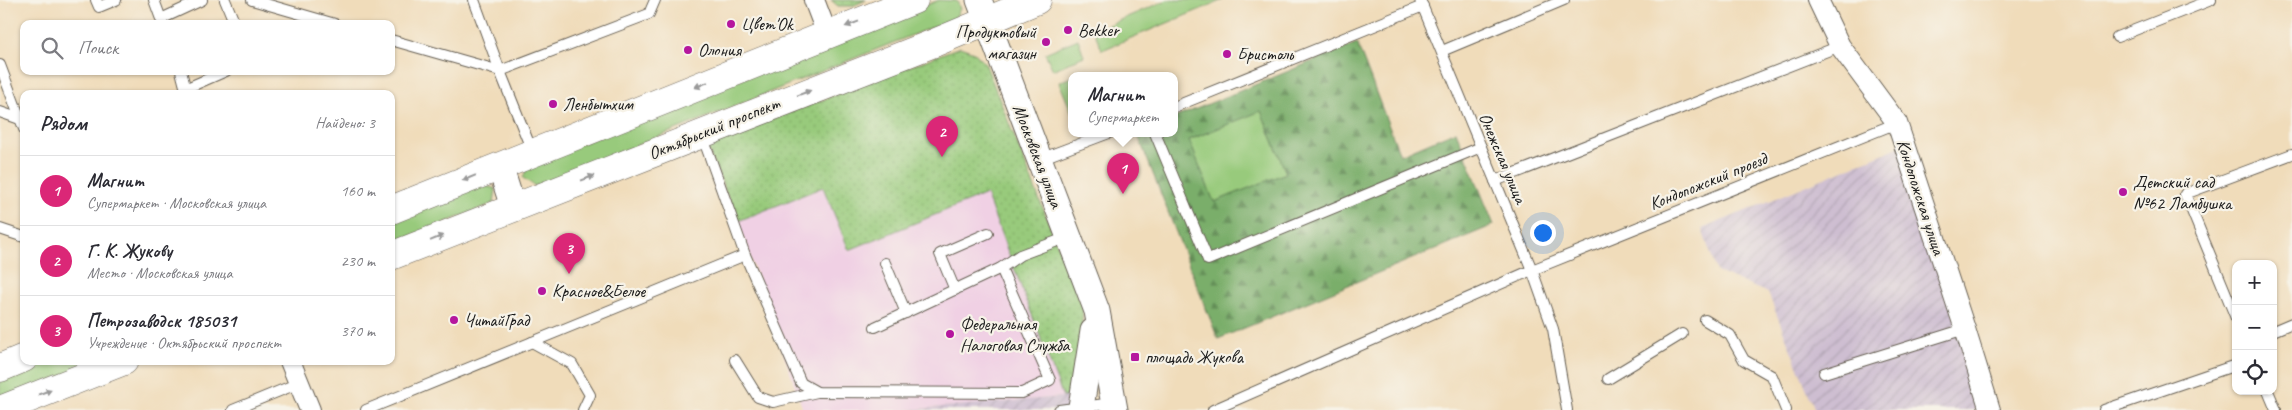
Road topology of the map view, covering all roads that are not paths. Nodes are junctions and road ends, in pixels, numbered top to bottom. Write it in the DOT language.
graph roads {
  1 [pos="96,0"];
  2 [pos="116,0"];
  3 [pos="154,0"];
  4 [pos="202,0"];
  5 [pos="225,0"];
  6 [pos="252,0"];
  7 [pos="474,0"];
  8 [pos="655,0"];
  9 [pos="814,0"];
  10 [pos="914,0"];
  11 [pos="1037,0"];
  12 [pos="1564,0"];
  13 [pos="1818,0"];
  14 [pos="2211,0"];
  15 [pos="1422,3"];
  16 [pos="983,10"];
  17 [pos="162,20"];
  18 [pos="164,20"];
  19 [pos="233,20"];
  20 [pos="320,20"];
  21 [pos="827,34"];
  22 [pos="2117,37"];
  23 [pos="395,41"];
  24 [pos="1840,46"];
  25 [pos="1442,51"];
  26 [pos="0,65"];
  27 [pos="500,72"];
  28 [pos="182,75"];
  29 [pos="218,75"];
  30 [pos="187,90"];
  31 [pos="189,90"];
  32 [pos="1178,105"];
  33 [pos="0,112"];
  34 [pos="20,119"];
  35 [pos="20,123"];
  36 [pos="1896,123"];
  37 [pos="701,133"];
  38 [pos="1099,137"];
  39 [pos="1157,137"];
  40 [pos="1481,147"];
  41 [pos="532,152"];
  42 [pos="2292,154"];
  43 [pos="1039,160"];
  44 [pos="500,166"];
  45 [pos="1495,181"];
  46 [pos="513,207"];
  47 [pos="395,208"];
  48 [pos="0,229"];
  49 [pos="988,233"];
  50 [pos="20,236"];
  51 [pos="1069,237"];
  52 [pos="395,254"];
  53 [pos="744,255"];
  54 [pos="885,264"];
  55 [pos="1001,268"];
  56 [pos="1532,270"];
  57 [pos="954,290"];
  58 [pos="2232,308"];
  59 [pos="1097,311"];
  60 [pos="906,313"];
  61 [pos="1705,320"];
  62 [pos="2292,323"];
  63 [pos="876,328"];
  64 [pos="1965,329"];
  65 [pos="2277,329"];
  66 [pos="1682,334"];
  67 [pos="532,342"];
  68 [pos="20,360"];
  69 [pos="735,360"];
  70 [pos="114,365"];
  71 [pos="292,365"];
  72 [pos="2232,366"];
  73 [pos="0,368"];
  74 [pos="1824,373"];
  75 [pos="1608,379"];
  76 [pos="299,383"];
  77 [pos="817,392"];
  78 [pos="2270,395"];
  79 [pos="1114,406"];
  80 [pos="1074,409"];
  81 [pos="0,410"];
  82 [pos="233,410"];
  83 [pos="310,410"];
  84 [pos="366,410"];
  85 [pos="583,410"];
  86 [pos="1213,410"];
  87 [pos="1567,410"];
  88 [pos="1786,410"];
  89 [pos="1990,410"];
  90 [pos="2104,410"];
  91 [pos="2276,410"];
  1 -- 2 [label="lane"];
  3 -- 17 [label="lane"];
  4 -- 18 [label="lane"];
  5 -- 19 [label="lane"];
  6 -- 20 [label="lane"];
  7 -- 27 [label="lane"];
  8 -- 27 [label="lane"];
  9 -- 21 [label="street"];
  10 -- 21 [label="main road, one-way"];
  11 -- 16 [label="main road, Октябрьский проспект"];
  12 -- 25 [label="lane"];
  13 -- 24 [label="street, Кондопожская улица"];
  14 -- 22 [label="lane"];
  15 -- 25 [label="lane, Онежская улица"];
  15 -- 32 [label="lane"];
  37 -- 16 [label="main road, Октябрьский проспект, one-way"];
  16 -- 43 [label="street, Московская улица"];
  21 -- 41 [label="main road, one-way"];
  23 -- 27 [label="lane"];
  24 -- 36 [label="street, Кондопожская улица"];
  24 -- 45 [label="lane"];
  25 -- 40 [label="lane, Онежская улица"];
  26 -- 34 [label="lane"];
  27 -- 41 [label="lane"];
  28 -- 30 [label="lane"];
  29 -- 31 [label="lane"];
  33 -- 35 [label="lane"];
  36 -- 56 [label="lane, Кондопожский проезд"];
  36 -- 64 [label="street, Кондопожская улица"];
  46 -- 37 [label="main road, Октябрьский проспект, one-way"];
  37 -- 53 [label="lane"];
  38 -- 43 [label="lane"];
  39 -- 40 [label="lane"];
  40 -- 45 [label="lane, Онежская улица"];
  41 -- 44 [label="main road"];
  42 -- 58 [label="lane"];
  43 -- 51 [label="street, Московская улица"];
  44 -- 46 [label="street"];
  44 -- 47 [label="main road, one-way"];
  45 -- 56 [label="lane, Онежская улица"];
  52 -- 46 [label="main road, Октябрьский проспект, one-way"];
  48 -- 50 [label="lane"];
  49 -- 57 [label="lane"];
  51 -- 55 [label="lane"];
  51 -- 59 [label="street, Московская улица"];
  53 -- 67 [label="lane"];
  53 -- 77 [label="lane"];
  54 -- 60 [label="lane"];
  55 -- 57 [label="lane"];
  55 -- 77 [label="lane"];
  56 -- 86 [label="lane, Кондопожский проезд"];
  56 -- 87 [label="lane, Онежская улица"];
  57 -- 60 [label="lane"];
  59 -- 79 [label="street, Московская улица"];
  59 -- 80 [label="street"];
  60 -- 63 [label="lane"];
  61 -- 88 [label="lane"];
  62 -- 65 [label="lane"];
  64 -- 74 [label="lane"];
  64 -- 89 [label="street, Кондопожская улица"];
  66 -- 75 [label="lane"];
  67 -- 84 [label="lane"];
  67 -- 85 [label="lane"];
  68 -- 73 [label="main road"];
  69 -- 77 [label="lane"];
  81 -- 70 [label="main road, one-way"];
  71 -- 76 [label="street"];
  72 -- 90 [label="lane"];
  76 -- 82 [label="lane"];
  76 -- 83 [label="street"];
  78 -- 91 [label="lane"];
  79 -- 80 [label="lane"];
}
